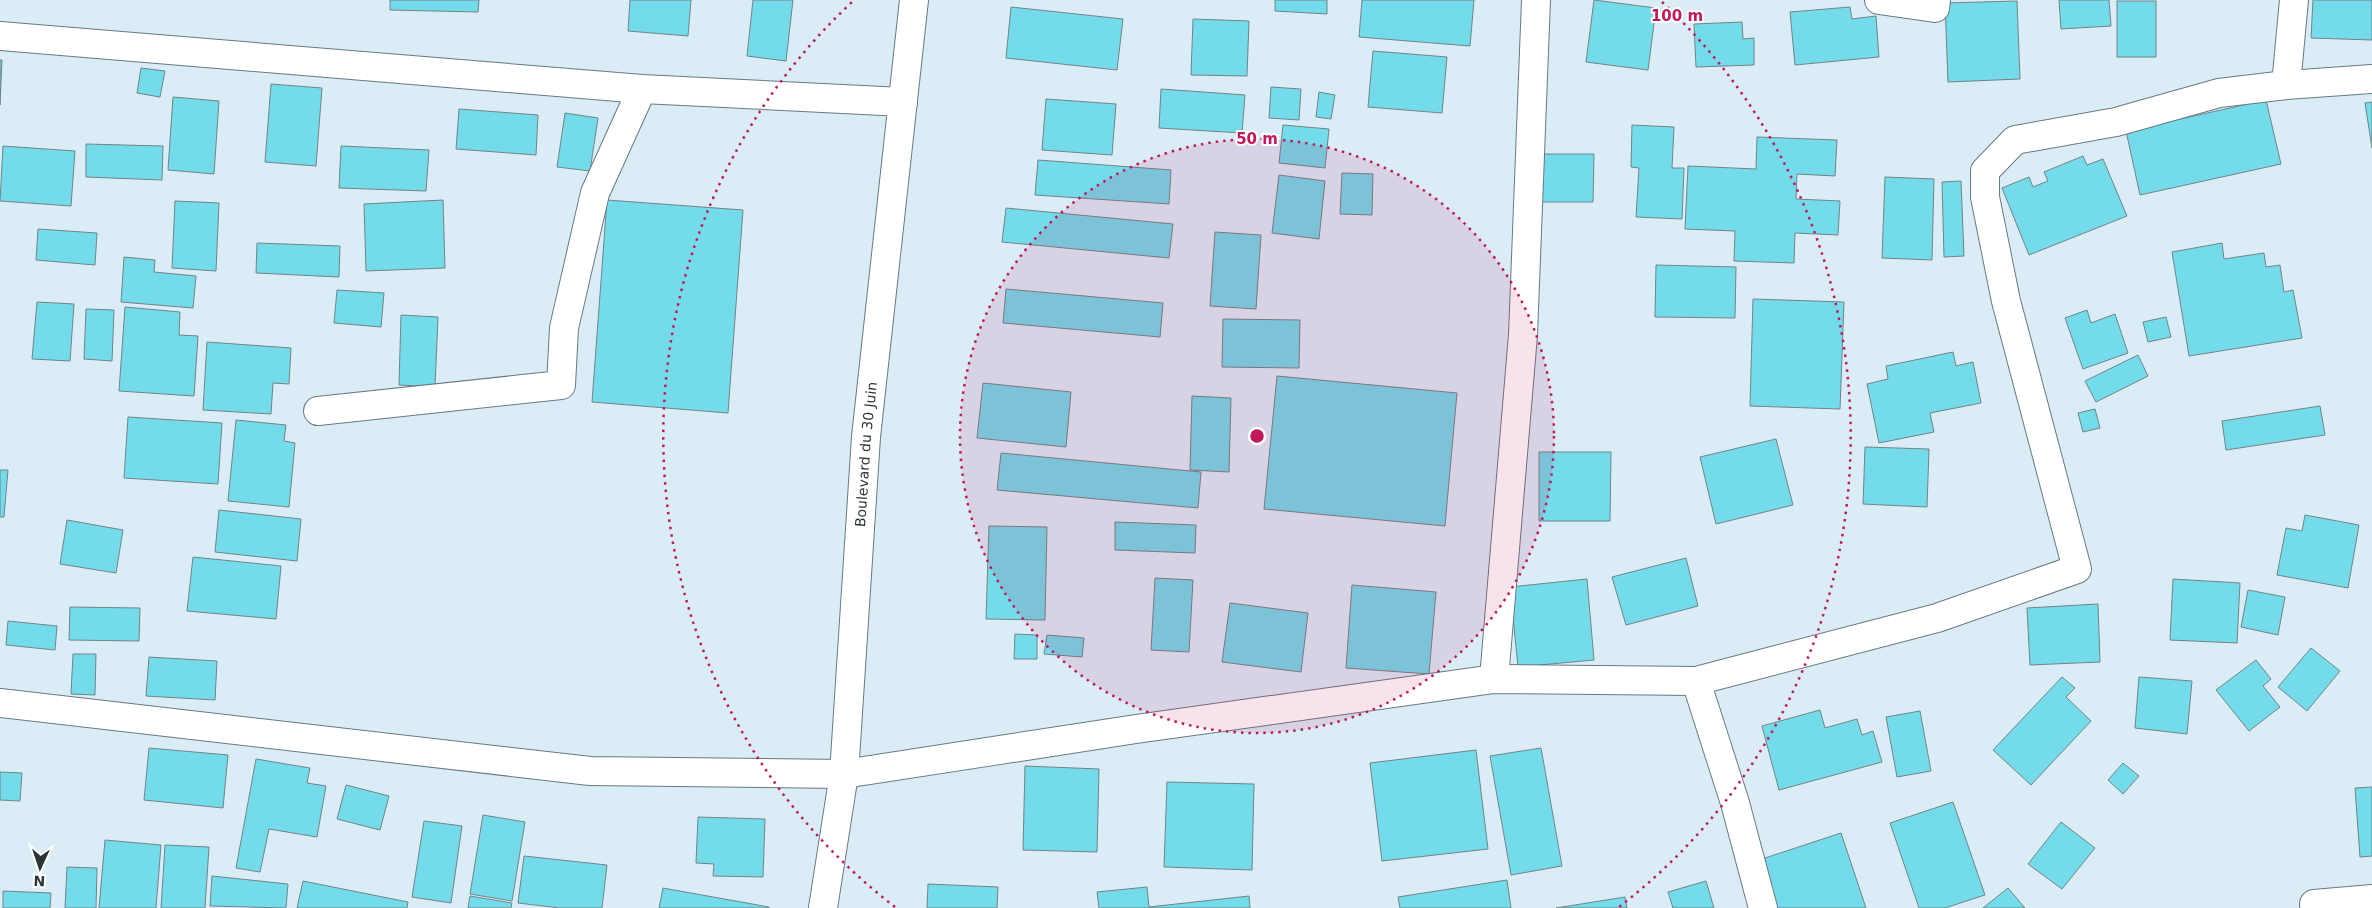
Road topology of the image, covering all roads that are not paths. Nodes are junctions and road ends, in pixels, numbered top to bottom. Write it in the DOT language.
graph roads {
  1 [pos="914,0"];
  2 [pos="1536,0"];
  3 [pos="1879,0"];
  4 [pos="1936,0"];
  5 [pos="2294,0"];
  6 [pos="0,36"];
  7 [pos="2372,79"];
  8 [pos="2286,85"];
  9 [pos="642,89"];
  10 [pos="903,102"];
  11 [pos="318,411"];
  12 [pos="1494,679"];
  13 [pos="1696,681"];
  14 [pos="0,703"];
  15 [pos="844,774"];
  16 [pos="2372,898"];
  17 [pos="2314,904"];
  18 [pos="823,908"];
  19 [pos="1763,908"];
  1 -- 10 [label="street, Boulevard du 30 Juin"];
  2 -- 12 [label="street"];
  3 -- 4 [label="street"];
  5 -- 8 [label="street"];
  6 -- 9 [label="street"];
  7 -- 8 [label="street"];
  8 -- 13 [label="street"];
  9 -- 10 [label="street"];
  9 -- 11 [label="street"];
  10 -- 15 [label="street, Boulevard du 30 Juin"];
  12 -- 13 [label="street"];
  12 -- 15 [label="street"];
  13 -- 19 [label="street"];
  14 -- 15 [label="street"];
  15 -- 18 [label="street, Boulevard du 30 Juin"];
  16 -- 17 [label="street"];
}
